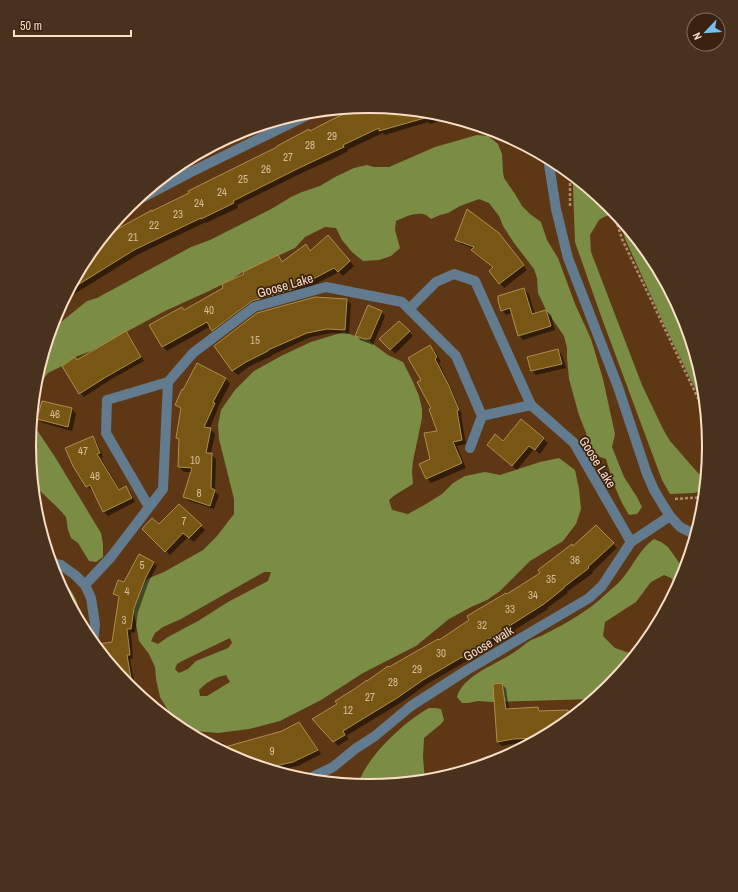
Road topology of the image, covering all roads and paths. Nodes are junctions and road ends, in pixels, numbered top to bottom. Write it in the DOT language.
graph roads {
  1 [pos="295,121"];
  2 [pos="549,166"];
  3 [pos="156,191"];
  4 [pos="617,224"];
  5 [pos="410,309"];
  6 [pos="168,382"];
  7 [pos="699,401"];
  8 [pos="531,405"];
  9 [pos="482,416"];
  10 [pos="470,448"];
  11 [pos="149,507"];
  12 [pos="670,516"];
  13 [pos="691,532"];
  14 [pos="631,542"];
  15 [pos="58,564"];
  16 [pos="85,585"];
  17 [pos="94,634"];
  18 [pos="317,775"];
  1 -- 3 [label="street"];
  2 -- 12 [label="street"];
  4 -- 7 [label="path"];
  5 -- 6 [label="street, Goose Lake"];
  5 -- 8 [label="street, Goose Lake"];
  5 -- 9 [label="street, Goose Lake"];
  6 -- 11 [label="street"];
  6 -- 11 [label="street"];
  8 -- 9 [label="street"];
  8 -- 14 [label="street, Goose Lake"];
  9 -- 10 [label="street"];
  11 -- 16 [label="street"];
  12 -- 13 [label="street"];
  12 -- 14 [label="street, Goose walk"];
  14 -- 18 [label="street, Goose walk"];
  15 -- 16 [label="street"];
  16 -- 17 [label="street"];
}
